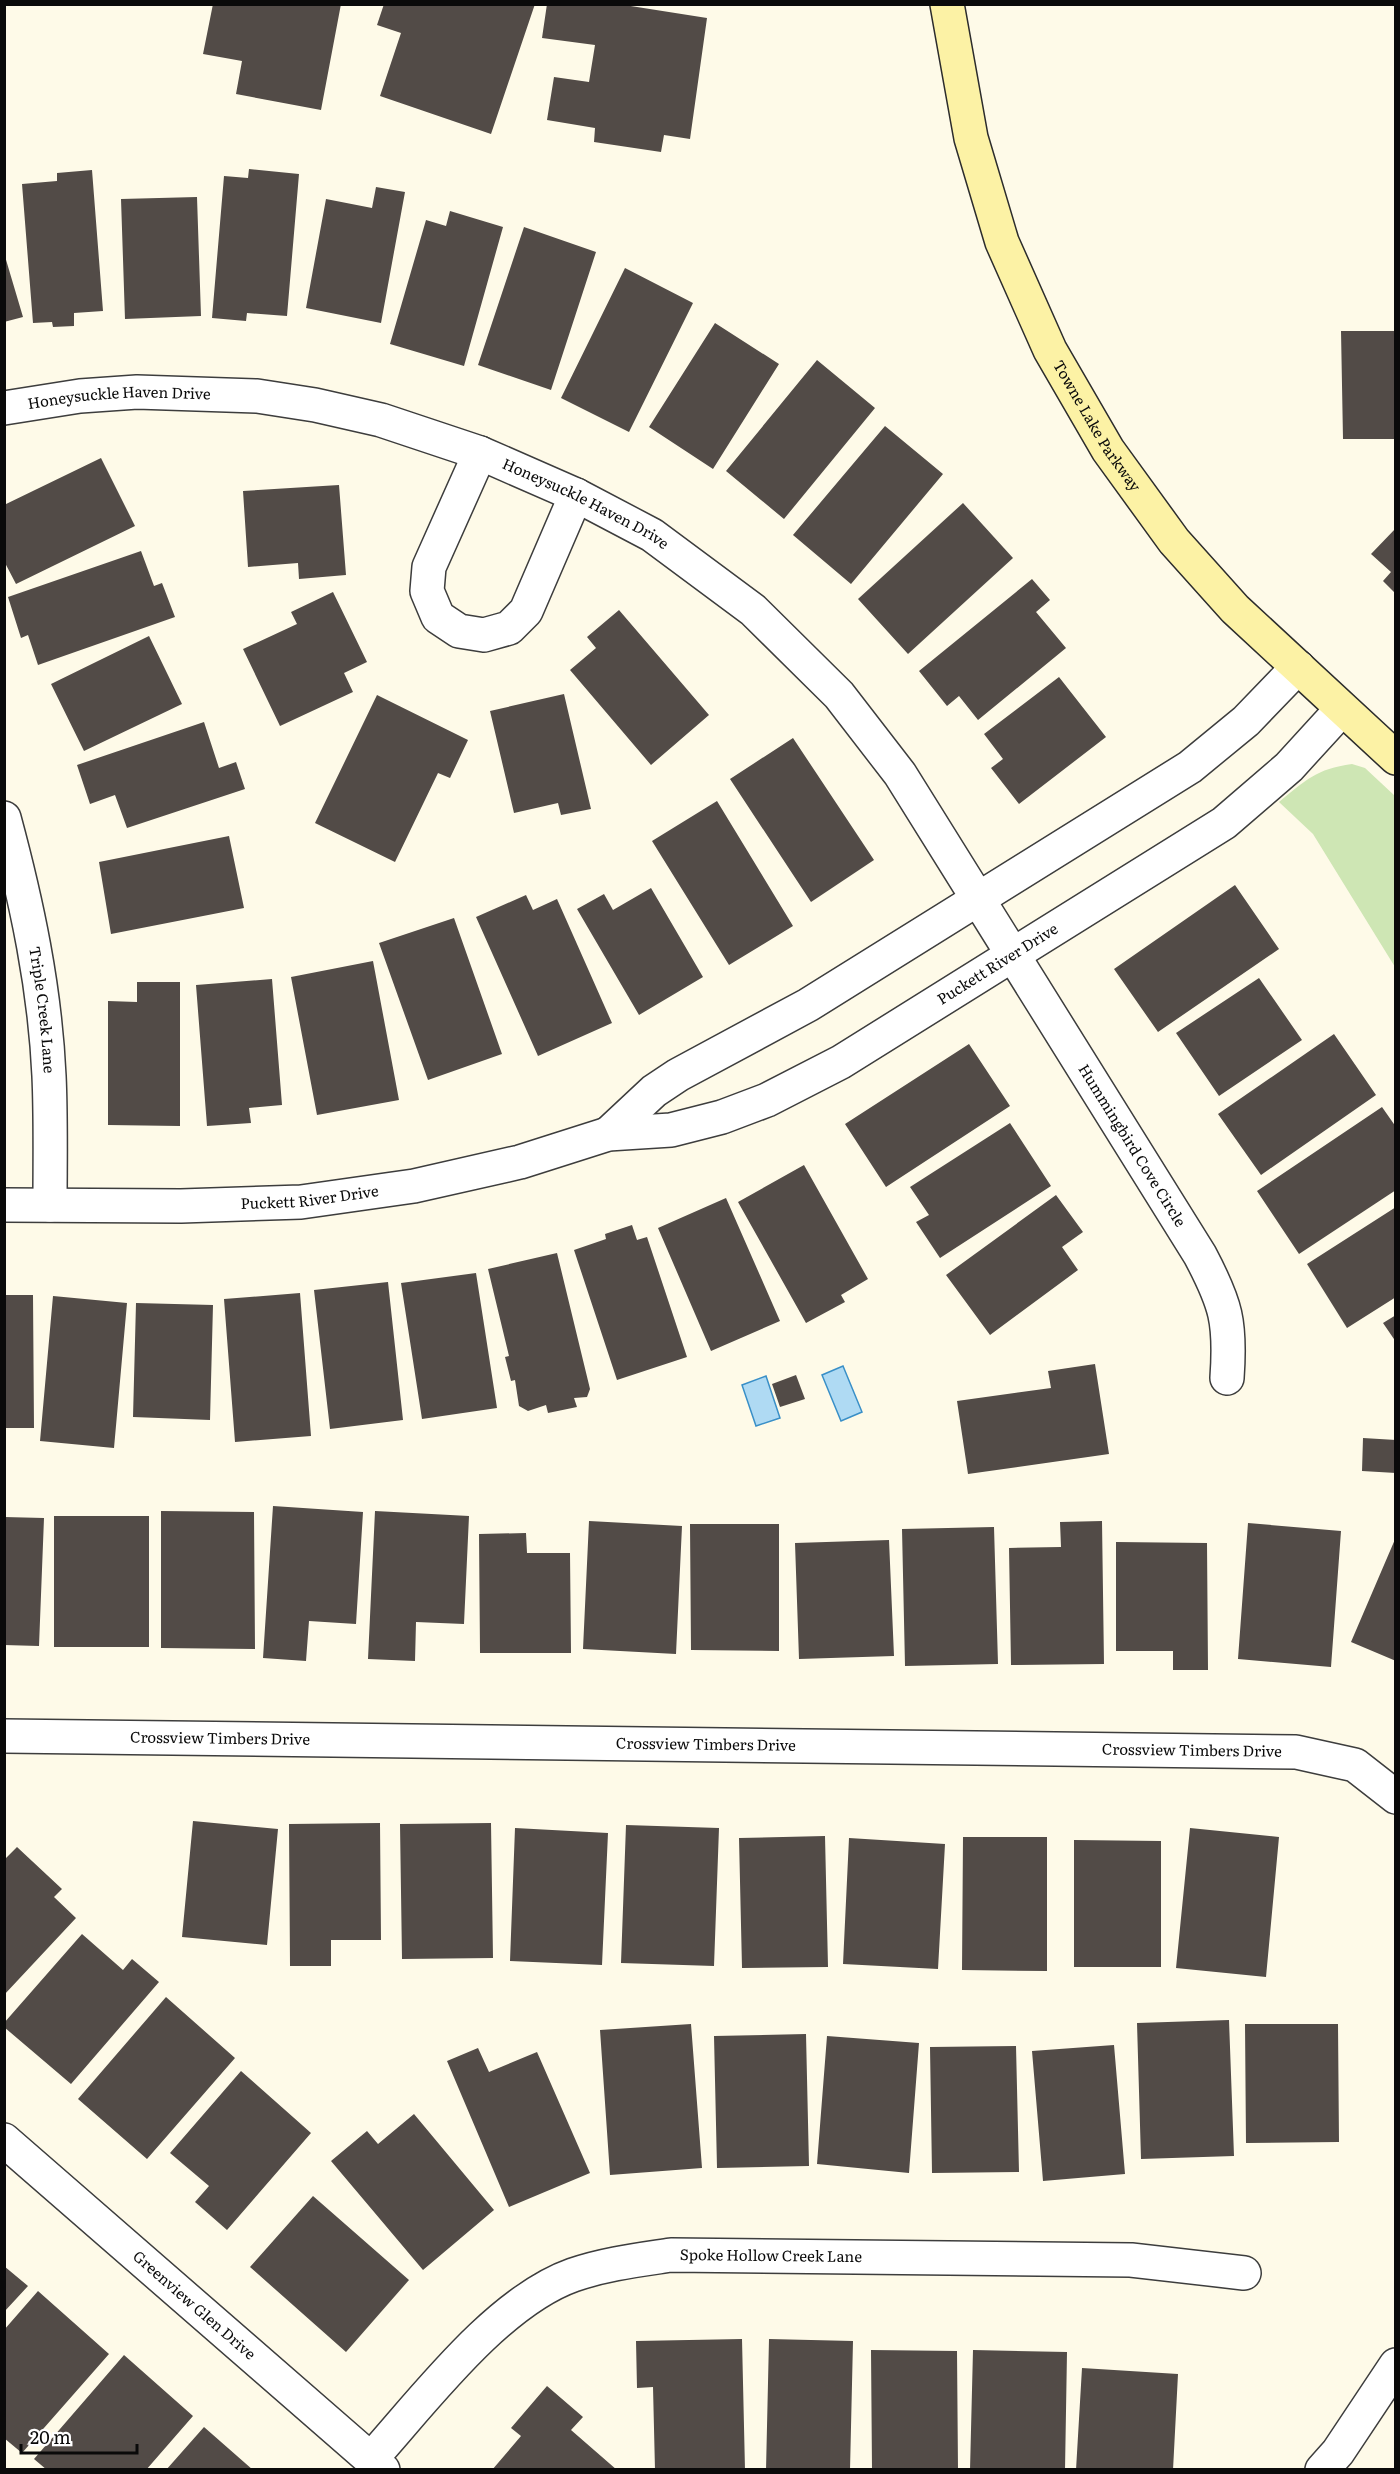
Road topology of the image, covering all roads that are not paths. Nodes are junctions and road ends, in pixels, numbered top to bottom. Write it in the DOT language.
graph roads {
  1 [pos="947,4"];
  2 [pos="4,408"];
  3 [pos="480,453"];
  4 [pos="576,495"];
  5 [pos="1298,667"];
  6 [pos="1342,709"];
  7 [pos="1395,758"];
  8 [pos="4,818"];
  9 [pos="979,898"];
  10 [pos="997,926"];
  11 [pos="1014,954"];
  12 [pos="608,1134"];
  13 [pos="4,1204"];
  14 [pos="50,1205"];
  15 [pos="1227,1378"];
  16 [pos="4,1736"];
  17 [pos="1395,1797"];
  18 [pos="4,2140"];
  19 [pos="1244,2273"];
  20 [pos="1395,2365"];
  21 [pos="377,2464"];
  22 [pos="1322,2469"];
  1 -- 5 [label="street, Towne Lake Parkway"];
  2 -- 3 [label="street, Honeysuckle Haven Drive"];
  3 -- 4 [label="street, Honeysuckle Haven Drive"];
  3 -- 4 [label="street"];
  4 -- 9 [label="street, Honeysuckle Haven Drive"];
  5 -- 6 [label="street, Towne Lake Parkway"];
  5 -- 9 [label="street, Puckett River Drive"];
  6 -- 7 [label="street, Towne Lake Parkway"];
  6 -- 11 [label="street, Puckett River Drive"];
  8 -- 14 [label="street, Triple Creek Lane"];
  9 -- 10 [label="street, Honeysuckle Haven Drive"];
  9 -- 12 [label="street, Puckett River Drive"];
  10 -- 11 [label="street, Hummingbird Cove Circle"];
  11 -- 12 [label="street, Puckett River Drive"];
  11 -- 15 [label="street, Hummingbird Cove Circle"];
  12 -- 14 [label="street, Puckett River Drive"];
  13 -- 14 [label="street, Puckett River Drive"];
  16 -- 17 [label="street, Crossview Timbers Drive"];
  18 -- 21 [label="street, Greenview Glen Drive"];
  19 -- 21 [label="street, Spoke Hollow Creek Lane"];
  20 -- 22 [label="street"];
}
